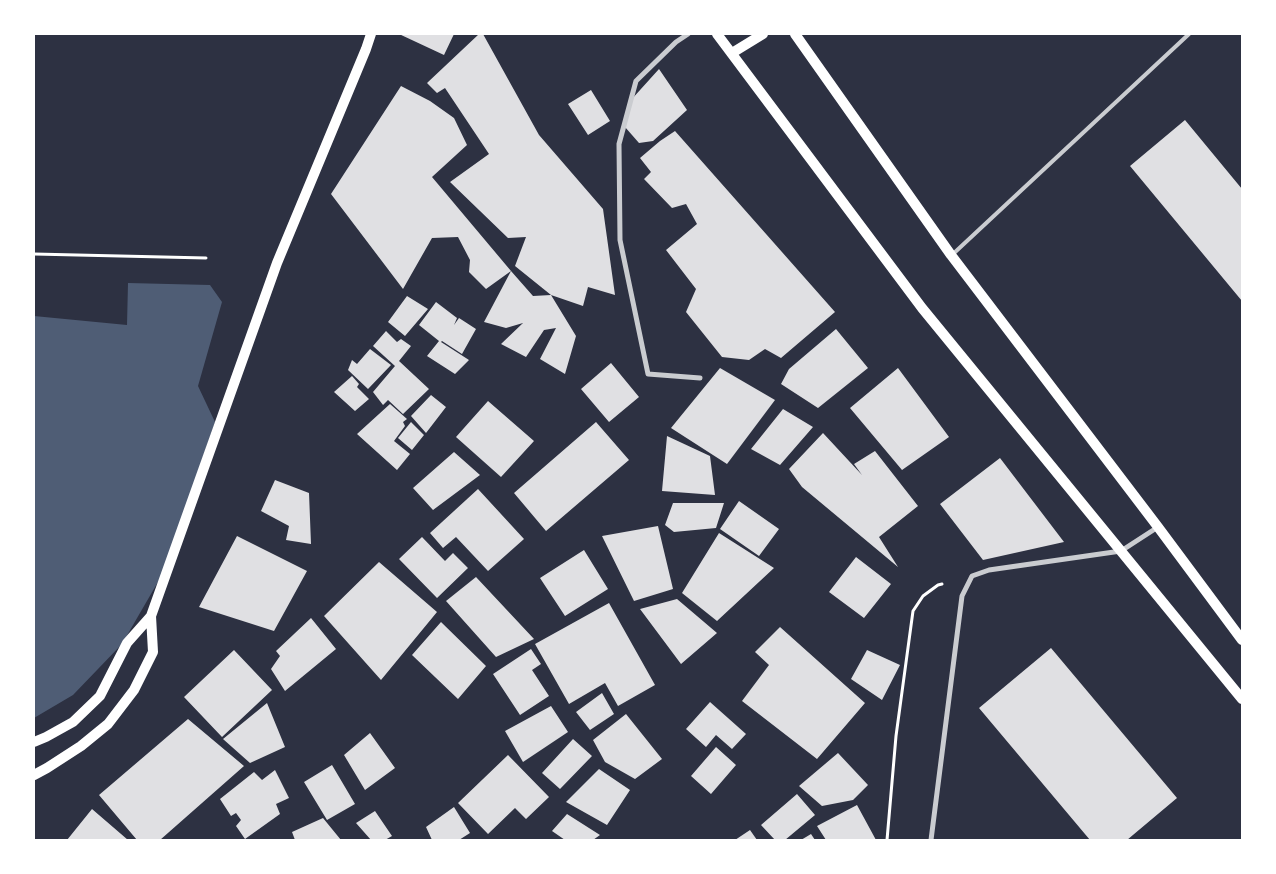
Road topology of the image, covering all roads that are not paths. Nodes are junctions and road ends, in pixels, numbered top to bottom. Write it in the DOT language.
graph roads {
  1 [pos="371,34"];
  2 [pos="688,34"];
  3 [pos="717,34"];
  4 [pos="763,34"];
  5 [pos="796,34"];
  6 [pos="1189,34"];
  7 [pos="732,54"];
  8 [pos="951,256"];
  9 [pos="700,378"];
  10 [pos="1158,527"];
  11 [pos="1121,551"];
  12 [pos="152,616"];
  13 [pos="1242,640"];
  14 [pos="1242,699"];
  15 [pos="34,742"];
  16 [pos="34,775"];
  17 [pos="931,840"];
  1 -- 12 [label="main road"];
  2 -- 9 [label="street"];
  3 -- 7 [label="main road"];
  4 -- 7 [label="main road"];
  5 -- 8 [label="main road"];
  6 -- 8 [label="lane"];
  7 -- 11 [label="main road"];
  8 -- 10 [label="main road"];
  10 -- 11 [label="street"];
  10 -- 13 [label="main road"];
  11 -- 14 [label="main road"];
  11 -- 17 [label="street"];
  12 -- 15 [label="main road"];
  12 -- 16 [label="main road"];
}
